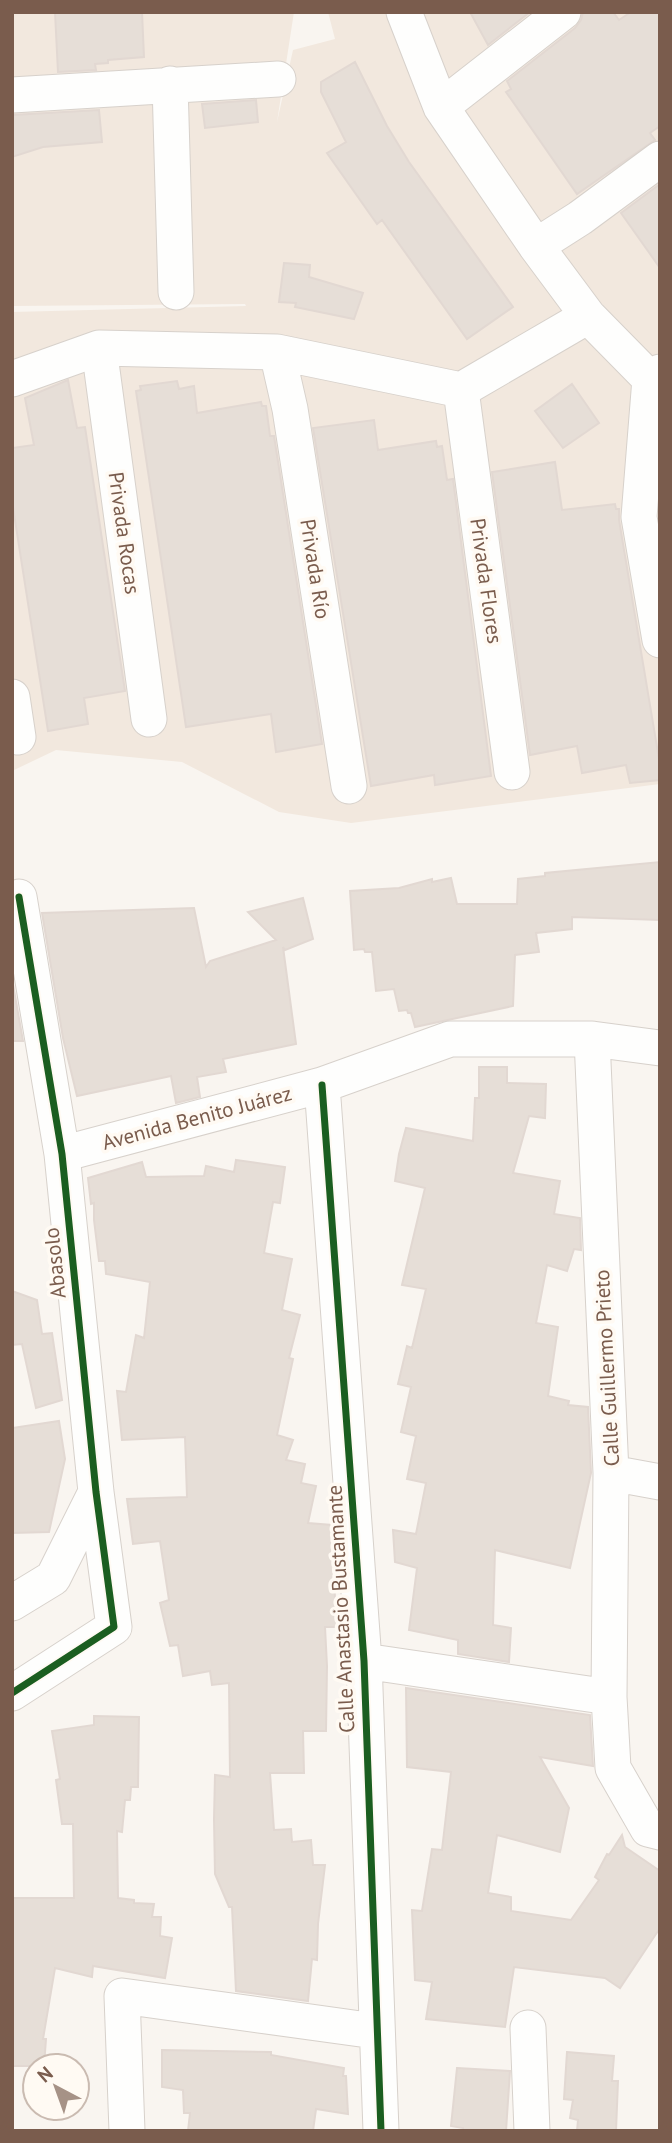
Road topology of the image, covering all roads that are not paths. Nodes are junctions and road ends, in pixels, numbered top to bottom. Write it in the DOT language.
graph roads {
  1 [pos="404,12"];
  2 [pos="563,12"];
  3 [pos="278,79"];
  4 [pos="170,84"];
  5 [pos="12,95"];
  6 [pos="442,107"];
  7 [pos="660,159"];
  8 [pos="536,246"];
  9 [pos="176,292"];
  10 [pos="588,316"];
  11 [pos="99,348"];
  12 [pos="277,352"];
  13 [pos="12,379"];
  14 [pos="656,379"];
  15 [pos="461,390"];
  16 [pos="660,640"];
  17 [pos="12,696"];
  18 [pos="149,719"];
  19 [pos="18,737"];
  20 [pos="512,772"];
  21 [pos="349,786"];
  22 [pos="19,897"];
  23 [pos="592,1039"];
  24 [pos="660,1048"];
  25 [pos="321,1085"];
  26 [pos="62,1154"];
  27 [pos="611,1474"];
  28 [pos="660,1482"];
  29 [pos="96,1493"];
  30 [pos="12,1603"];
  31 [pos="364,1661"];
  32 [pos="12,1693"];
  33 [pos="609,1698"];
  34 [pos="660,1832"];
  35 [pos="528,2028"];
  36 [pos="375,2031"];
  37 [pos="127,2131"];
  38 [pos="381,2131"];
  39 [pos="532,2131"];
  1 -- 6 [label="street"];
  2 -- 6 [label="street"];
  3 -- 4 [label="street"];
  4 -- 5 [label="street"];
  4 -- 9 [label="street"];
  6 -- 8 [label="street"];
  7 -- 8 [label="street"];
  8 -- 10 [label="street"];
  10 -- 14 [label="street"];
  10 -- 15 [label="street"];
  11 -- 12 [label="street"];
  11 -- 13 [label="street"];
  11 -- 18 [label="street, Privada Rocas"];
  12 -- 15 [label="street"];
  12 -- 21 [label="street, Privada Río"];
  14 -- 16 [label="street"];
  15 -- 20 [label="street, Privada Flores"];
  17 -- 19 [label="street"];
  22 -- 26 [label="street, Abasolo"];
  23 -- 24 [label="street, Avenida Benito Juárez"];
  23 -- 25 [label="street, Avenida Benito Juárez"];
  23 -- 27 [label="street, Calle Guillermo Prieto"];
  25 -- 26 [label="street, Avenida Benito Juárez"];
  25 -- 31 [label="street, Calle Anastasio Bustamante"];
  26 -- 29 [label="street, Abasolo"];
  27 -- 28 [label="street"];
  27 -- 33 [label="street, Calle Guillermo Prieto"];
  29 -- 30 [label="street"];
  29 -- 32 [label="street, Abasolo"];
  31 -- 33 [label="street"];
  31 -- 36 [label="street, Calle Anastasio Bustamante"];
  33 -- 34 [label="street, Calle Guillermo Prieto"];
  35 -- 39 [label="street"];
  36 -- 37 [label="street"];
  36 -- 38 [label="street, Calle Anastasio Bustamante"];
}
